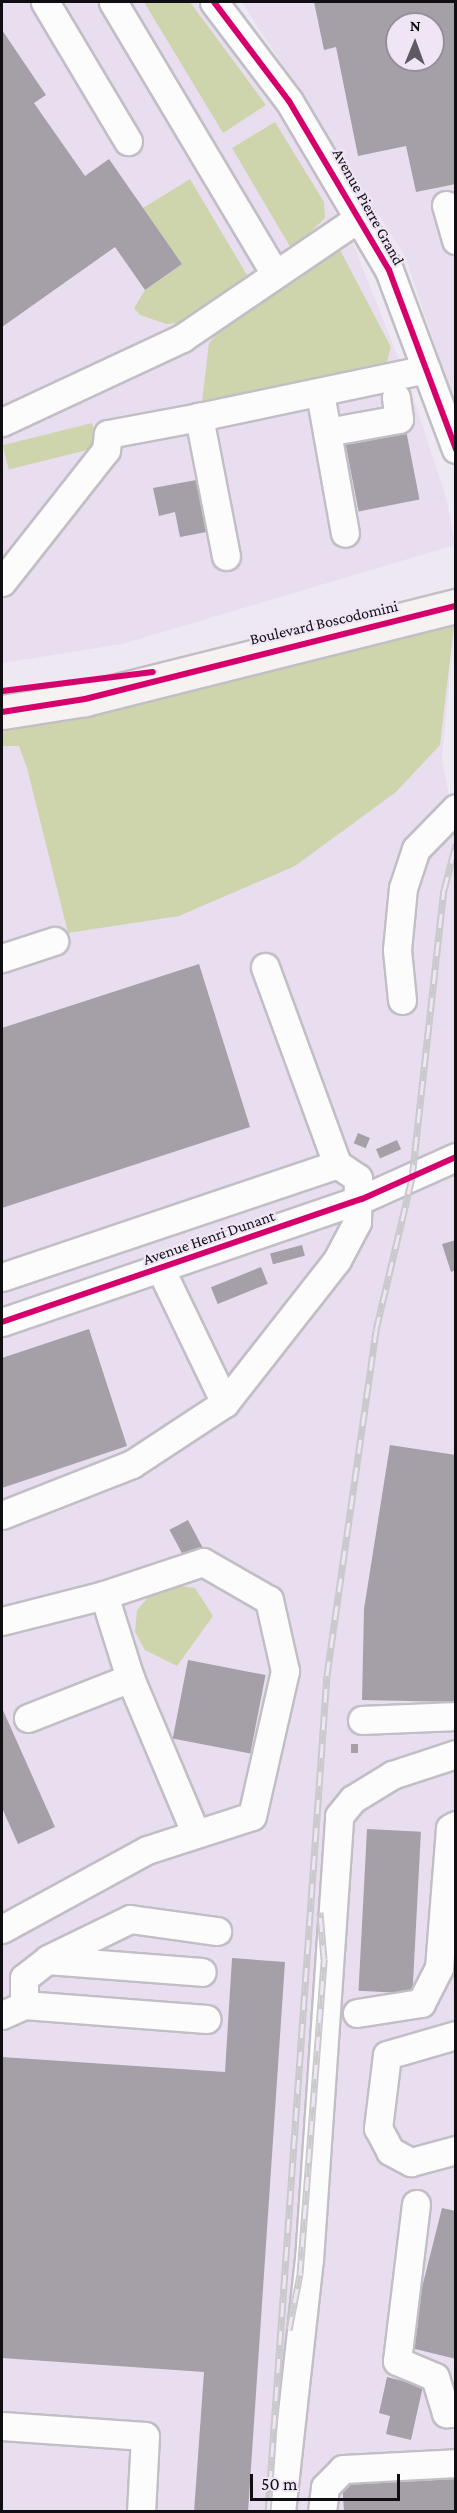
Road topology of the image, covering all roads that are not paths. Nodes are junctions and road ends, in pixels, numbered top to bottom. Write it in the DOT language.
graph roads {
  1 [pos="45,2"];
  2 [pos="113,2"];
  3 [pos="214,2"];
  4 [pos="128,141"];
  5 [pos="446,205"];
  6 [pos="360,218"];
  7 [pos="456,241"];
  8 [pos="274,272"];
  9 [pos="426,369"];
  10 [pos="320,393"];
  11 [pos="396,397"];
  12 [pos="200,417"];
  13 [pos="2,422"];
  14 [pos="327,432"];
  15 [pos="456,449"];
  16 [pos="345,533"];
  17 [pos="226,555"];
  18 [pos="2,582"];
  19 [pos="442,609"];
  20 [pos="198,667"];
  21 [pos="2,691"];
  22 [pos="2,712"];
  23 [pos="456,808"];
  24 [pos="54,941"];
  25 [pos="2,958"];
  26 [pos="266,968"];
  27 [pos="402,1000"];
  28 [pos="456,1157"];
  29 [pos="337,1164"];
  30 [pos="362,1199"];
  31 [pos="161,1270"];
  32 [pos="2,1277"];
  33 [pos="2,1322"];
  34 [pos="225,1403"];
  35 [pos="2,1515"];
  36 [pos="104,1595"];
  37 [pos="2,1621"];
  38 [pos="130,1678"];
  39 [pos="456,1716"];
  40 [pos="28,1718"];
  41 [pos="362,1720"];
  42 [pos="456,1754"];
  43 [pos="456,1825"];
  44 [pos="196,1834"];
  45 [pos="2,1929"];
  46 [pos="217,1931"];
  47 [pos="47,1960"];
  48 [pos="202,1972"];
  49 [pos="13,2010"];
  50 [pos="357,2013"];
  51 [pos="206,2019"];
  52 [pos="456,2035"];
  53 [pos="456,2150"];
  54 [pos="416,2204"];
  55 [pos="456,2413"];
  56 [pos="2,2426"];
  57 [pos="456,2463"];
  58 [pos="141,2511"];
  59 [pos="281,2511"];
  60 [pos="322,2511"];
  1 -- 4 [label="street"];
  2 -- 8 [label="street"];
  3 -- 6 [label="street, Avenue Pierre Grand"];
  5 -- 7 [label="street"];
  6 -- 8 [label="street"];
  6 -- 9 [label="street, Avenue Pierre Grand"];
  8 -- 13 [label="street"];
  9 -- 10 [label="street"];
  9 -- 15 [label="street, Avenue Pierre Grand"];
  10 -- 12 [label="street"];
  10 -- 14 [label="street"];
  11 -- 14 [label="street"];
  12 -- 17 [label="street"];
  12 -- 18 [label="street"];
  14 -- 16 [label="street"];
  19 -- 20 [label="main road, Boulevard Boscodomini"];
  20 -- 21 [label="main road, Boulevard Boscodomini"];
  20 -- 22 [label="main road, Boulevard Boscodomini"];
  23 -- 27 [label="street"];
  24 -- 25 [label="street"];
  26 -- 29 [label="street"];
  28 -- 30 [label="street, Avenue Henri Dunant"];
  29 -- 30 [label="street"];
  29 -- 32 [label="street"];
  30 -- 31 [label="street, Avenue Henri Dunant"];
  30 -- 34 [label="street"];
  31 -- 33 [label="street, Avenue Henri Dunant"];
  31 -- 34 [label="street"];
  34 -- 35 [label="street"];
  36 -- 37 [label="street"];
  36 -- 38 [label="street"];
  36 -- 44 [label="street"];
  38 -- 40 [label="street"];
  38 -- 44 [label="street"];
  39 -- 41 [label="street"];
  42 -- 59 [label="street"];
  43 -- 50 [label="street"];
  44 -- 45 [label="street"];
  46 -- 47 [label="street"];
  47 -- 48 [label="street"];
  47 -- 49 [label="street"];
  49 -- 51 [label="street"];
  52 -- 53 [label="street"];
  54 -- 55 [label="street"];
  56 -- 58 [label="street"];
  57 -- 60 [label="street"];
}
